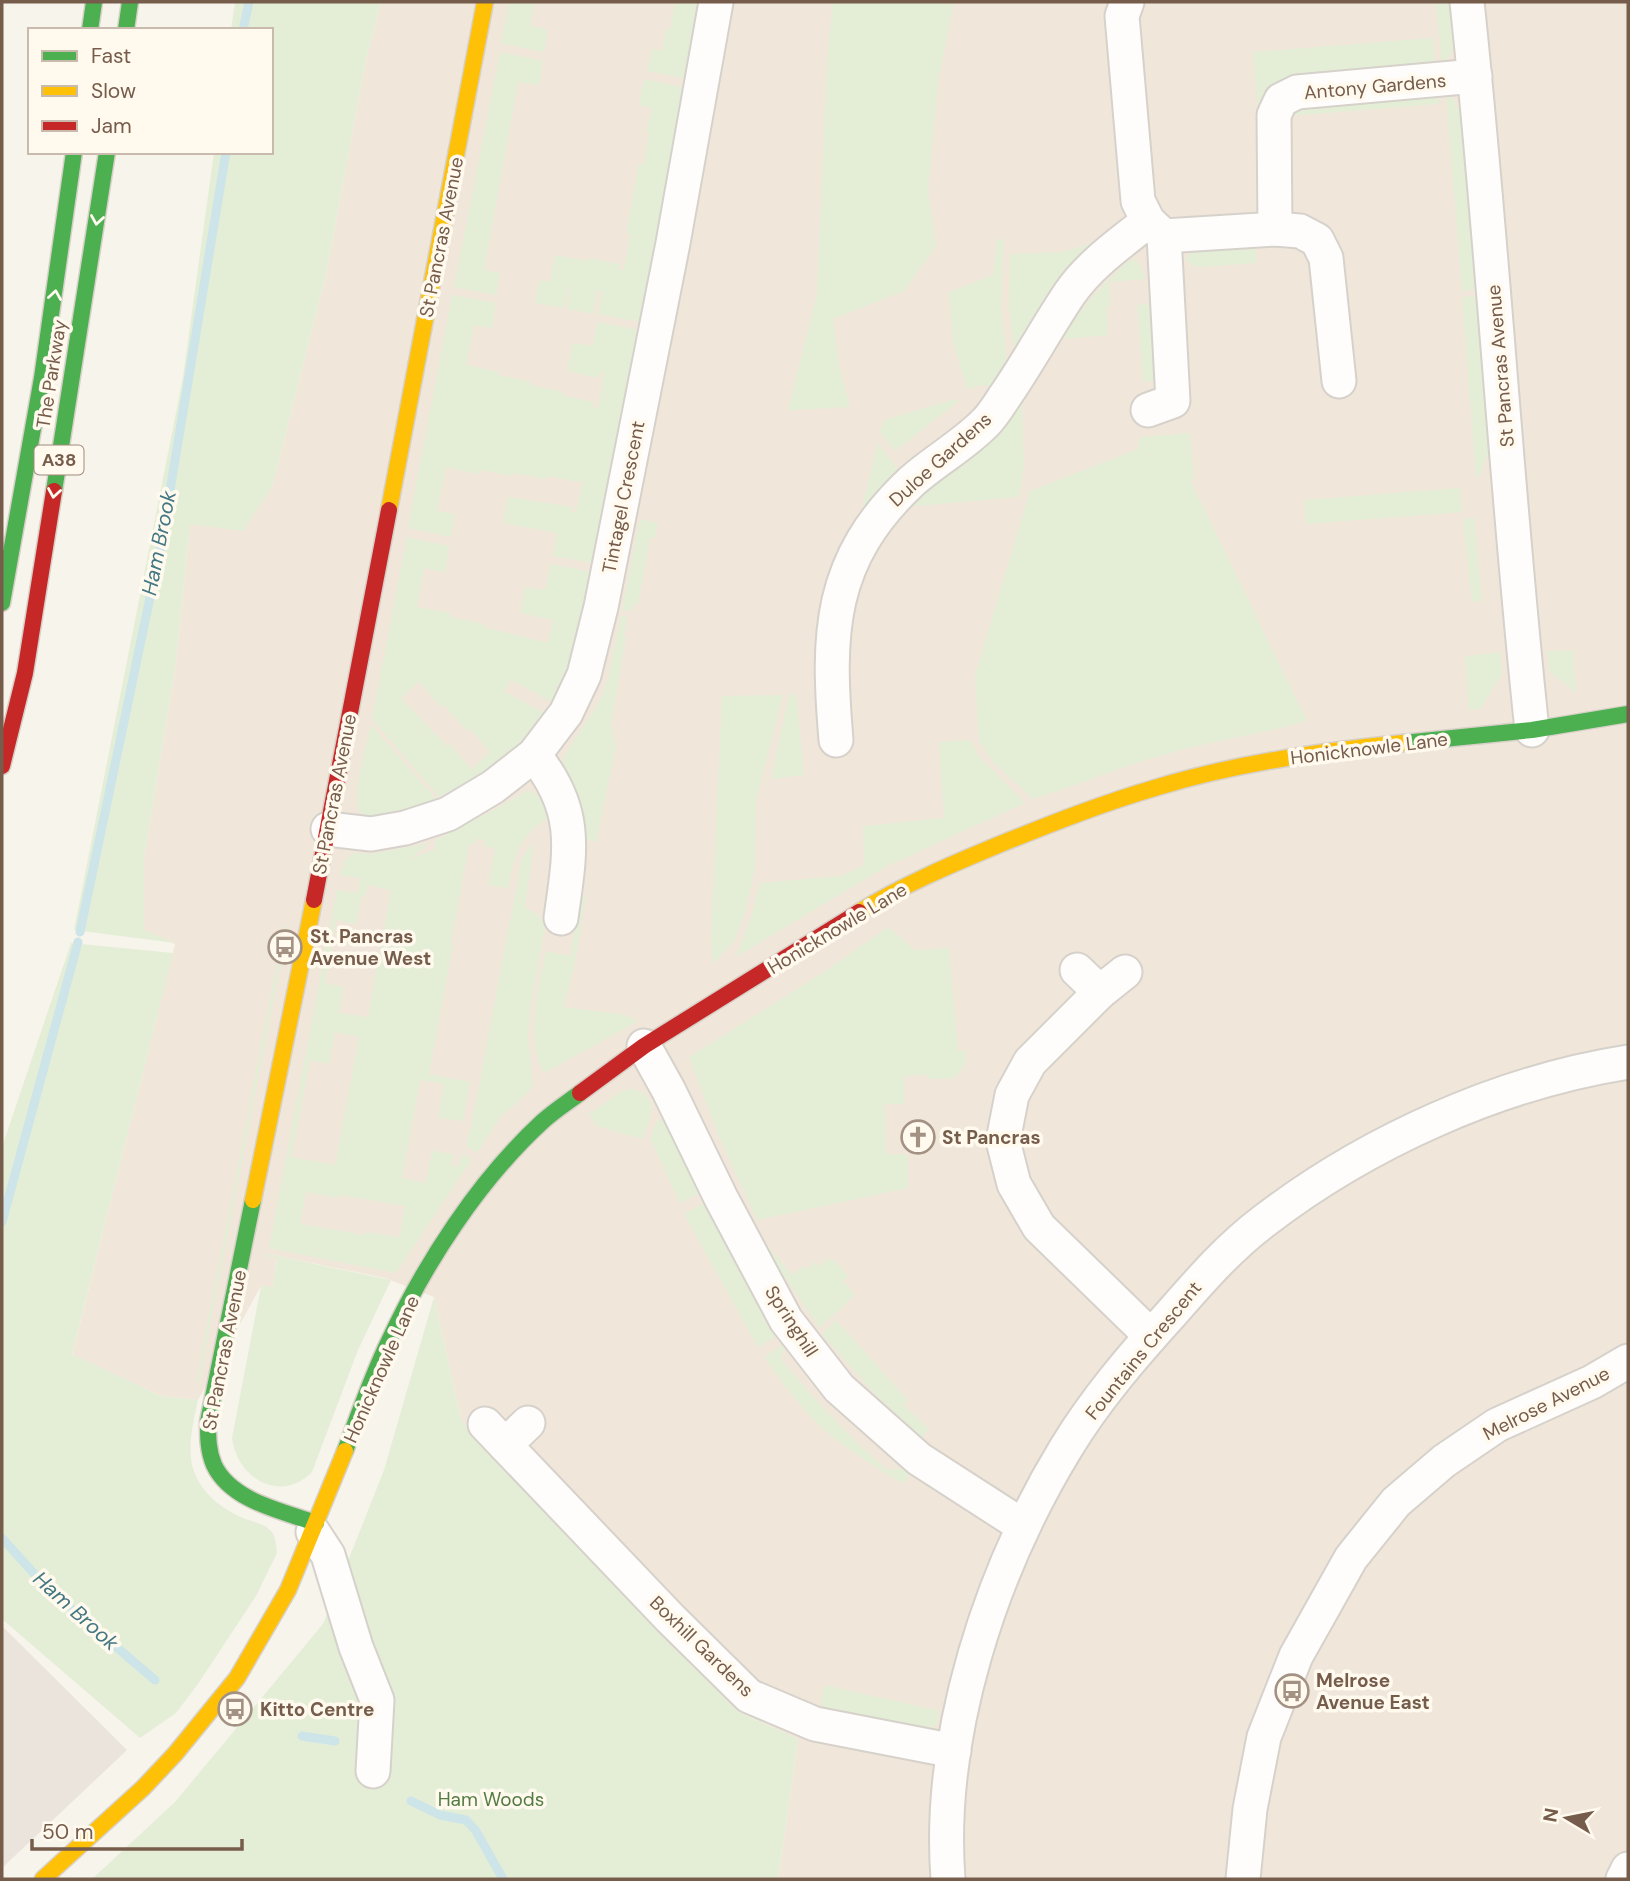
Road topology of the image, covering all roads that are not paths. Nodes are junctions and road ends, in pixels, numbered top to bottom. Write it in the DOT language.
graph roads {
  1 [pos="94,2"];
  2 [pos="130,2"];
  3 [pos="485,2"];
  4 [pos="716,2"];
  5 [pos="1127,2"];
  6 [pos="1467,2"];
  7 [pos="90,28"];
  8 [pos="126,28"];
  9 [pos="1475,76"];
  10 [pos="74,154"];
  11 [pos="107,154"];
  12 [pos="1156,229"];
  13 [pos="1275,229"];
  14 [pos="1339,381"];
  15 [pos="1148,410"];
  16 [pos="2,603"];
  17 [pos="1628,714"];
  18 [pos="1532,730"];
  19 [pos="836,740"];
  20 [pos="534,755"];
  21 [pos="2,766"];
  22 [pos="328,829"];
  23 [pos="561,918"];
  24 [pos="1100,978"];
  25 [pos="644,1046"];
  26 [pos="1628,1062"];
  27 [pos="1151,1336"];
  28 [pos="1628,1361"];
  29 [pos="1592,1382"];
  30 [pos="1628,1390"];
  31 [pos="506,1431"];
  32 [pos="1023,1525"];
  33 [pos="315,1528"];
  34 [pos="954,1751"];
  35 [pos="373,1771"];
  36 [pos="1628,1869"];
  37 [pos="43,1879"];
  38 [pos="948,1879"];
  39 [pos="1242,1879"];
  40 [pos="1623,1879"];
  1 -- 7 [label="main road"];
  2 -- 8 [label="main road"];
  3 -- 22 [label="main road, St Pancras Avenue"];
  4 -- 20 [label="street, Tintagel Crescent"];
  5 -- 12 [label="street"];
  6 -- 9 [label="street, St Pancras Avenue"];
  9 -- 13 [label="street, Antony Gardens"];
  9 -- 18 [label="street, St Pancras Avenue"];
  16 -- 10 [label="main road, The Parkway / A38, one-way"];
  11 -- 21 [label="main road, The Parkway / A38, one-way"];
  12 -- 13 [label="street"];
  12 -- 15 [label="street"];
  12 -- 19 [label="street, Duloe Gardens"];
  13 -- 14 [label="street"];
  17 -- 18 [label="main road, Honicknowle Lane"];
  18 -- 25 [label="main road, Honicknowle Lane"];
  20 -- 22 [label="street, Tintagel Crescent"];
  20 -- 23 [label="street"];
  22 -- 33 [label="main road, St Pancras Avenue"];
  24 -- 27 [label="street"];
  25 -- 32 [label="street, Springhill"];
  25 -- 33 [label="main road, Honicknowle Lane"];
  26 -- 27 [label="street, Fountains Crescent"];
  27 -- 32 [label="street, Fountains Crescent"];
  28 -- 29 [label="street, Melrose Avenue"];
  29 -- 30 [label="street"];
  29 -- 39 [label="street, Melrose Avenue"];
  31 -- 34 [label="street, Boxhill Gardens"];
  32 -- 34 [label="street, Fountains Crescent"];
  33 -- 35 [label="street"];
  33 -- 37 [label="main road, Honicknowle Lane"];
  34 -- 38 [label="street, Fountains Crescent"];
  36 -- 40 [label="street"];
}
